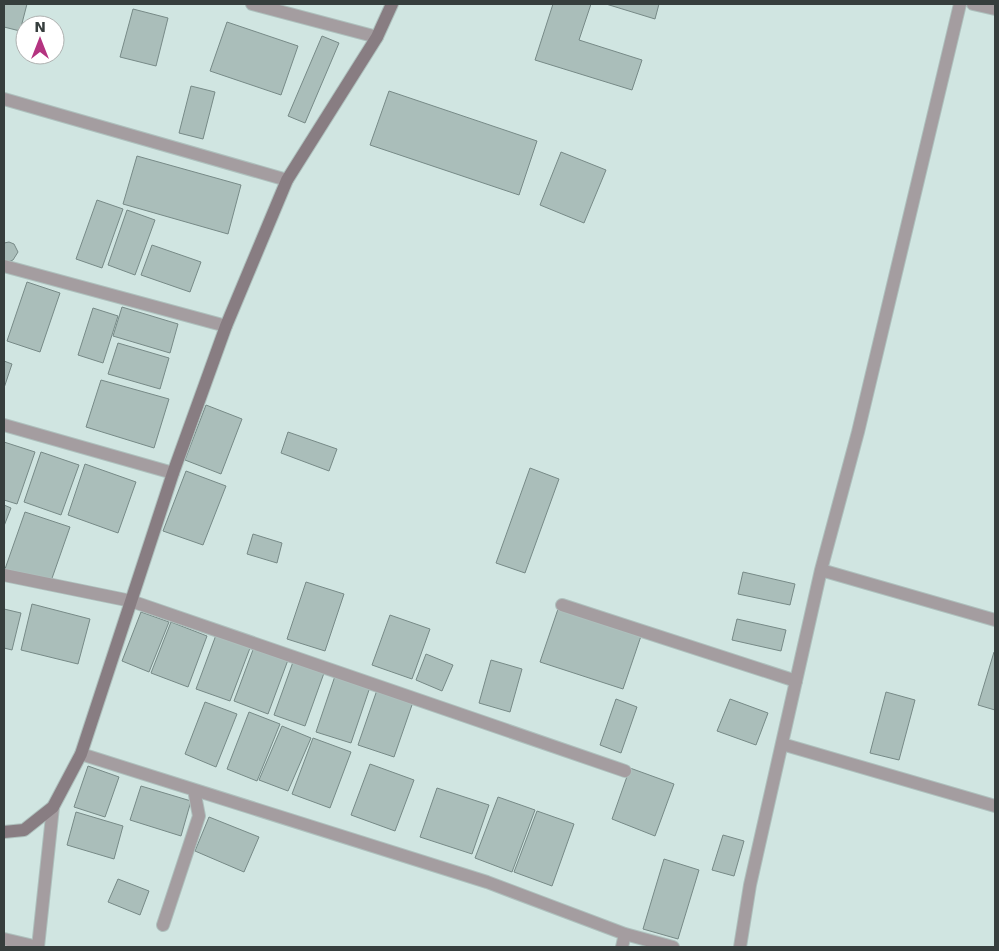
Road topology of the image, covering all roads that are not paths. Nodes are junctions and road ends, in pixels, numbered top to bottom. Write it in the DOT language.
graph roads {
  1 [pos="252,4"];
  2 [pos="392,4"];
  3 [pos="960,4"];
  4 [pos="973,4"];
  5 [pos="995,10"];
  6 [pos="377,37"];
  7 [pos="4,99"];
  8 [pos="287,180"];
  9 [pos="4,266"];
  10 [pos="226,326"];
  11 [pos="4,425"];
  12 [pos="173,473"];
  13 [pos="821,570"];
  14 [pos="4,575"];
  15 [pos="131,601"];
  16 [pos="562,605"];
  17 [pos="995,620"];
  18 [pos="796,681"];
  19 [pos="782,744"];
  20 [pos="81,754"];
  21 [pos="625,771"];
  22 [pos="194,790"];
  23 [pos="53,806"];
  24 [pos="995,806"];
  25 [pos="4,832"];
  26 [pos="163,925"];
  27 [pos="625,934"];
  28 [pos="4,939"];
  29 [pos="38,947"];
  30 [pos="622,947"];
  31 [pos="673,947"];
  32 [pos="740,947"];
  1 -- 6 [label="street"];
  2 -- 6 [label="street"];
  3 -- 13 [label="street"];
  4 -- 5 [label="street"];
  6 -- 8 [label="street"];
  7 -- 8 [label="street"];
  8 -- 10 [label="street"];
  9 -- 10 [label="street"];
  10 -- 12 [label="street"];
  11 -- 12 [label="street"];
  12 -- 15 [label="street"];
  13 -- 17 [label="street"];
  13 -- 18 [label="street"];
  14 -- 15 [label="street"];
  15 -- 20 [label="street"];
  15 -- 21 [label="street"];
  16 -- 18 [label="street"];
  18 -- 19 [label="street"];
  19 -- 24 [label="street"];
  19 -- 32 [label="street"];
  20 -- 22 [label="street"];
  20 -- 23 [label="street"];
  22 -- 26 [label="street"];
  22 -- 27 [label="street"];
  23 -- 25 [label="street"];
  23 -- 29 [label="street"];
  27 -- 30 [label="street"];
  27 -- 31 [label="street"];
  28 -- 29 [label="street"];
}
